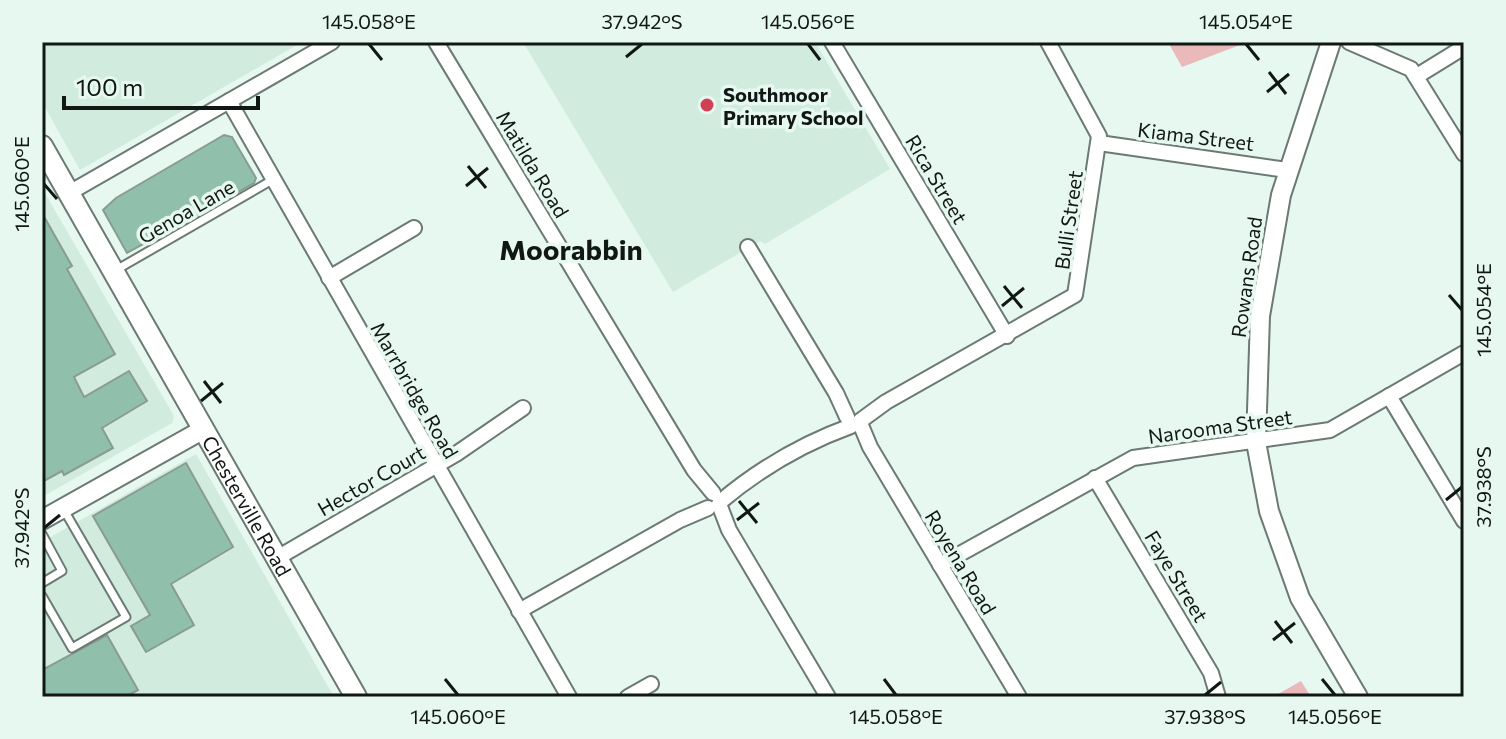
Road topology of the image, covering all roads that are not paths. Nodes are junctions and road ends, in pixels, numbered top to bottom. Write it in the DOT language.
graph roads {
  1 [pos="332,42"];
  2 [pos="436,42"];
  3 [pos="832,42"];
  4 [pos="1048,42"];
  5 [pos="1331,42"];
  6 [pos="1349,42"];
  7 [pos="1464,47"];
  8 [pos="1417,76"];
  9 [pos="229,101"];
  10 [pos="1099,143"];
  11 [pos="42,146"];
  12 [pos="1464,154"];
  13 [pos="1287,170"];
  14 [pos="274,179"];
  15 [pos="69,193"];
  16 [pos="414,228"];
  17 [pos="748,247"];
  18 [pos="114,271"];
  19 [pos="329,278"];
  20 [pos="1007,336"];
  21 [pos="1464,353"];
  22 [pos="1389,396"];
  23 [pos="523,408"];
  24 [pos="854,420"];
  25 [pos="204,429"];
  26 [pos="1256,442"];
  27 [pos="435,466"];
  28 [pos="1095,478"];
  29 [pos="712,501"];
  30 [pos="63,508"];
  31 [pos="42,520"];
  32 [pos="1464,521"];
  33 [pos="1273,525"];
  34 [pos="42,534"];
  35 [pos="277,558"];
  36 [pos="940,565"];
  37 [pos="42,583"];
  38 [pos="42,596"];
  39 [pos="519,611"];
  40 [pos="651,684"];
  41 [pos="356,697"];
  42 [pos="569,697"];
  43 [pos="628,697"];
  44 [pos="828,697"];
  45 [pos="1019,697"];
  46 [pos="1218,697"];
  47 [pos="1346,697"];
  48 [pos="1358,697"];
  1 -- 9 [label="street"];
  2 -- 29 [label="street, Matilda Road"];
  3 -- 20 [label="street, Rica Street"];
  4 -- 10 [label="street, Bulli Street"];
  5 -- 13 [label="street, Rowans Road"];
  6 -- 8 [label="street"];
  7 -- 8 [label="street"];
  8 -- 12 [label="street"];
  9 -- 14 [label="street, Marrbridge Road"];
  9 -- 15 [label="street"];
  10 -- 13 [label="street, Kiama Street"];
  10 -- 20 [label="street, Bulli Street"];
  11 -- 15 [label="main road, Chesterville Road"];
  13 -- 26 [label="street, Rowans Road"];
  14 -- 18 [label="lane, Genoa Lane"];
  14 -- 19 [label="street, Marrbridge Road"];
  15 -- 18 [label="main road, Chesterville Road"];
  16 -- 19 [label="street"];
  17 -- 24 [label="street, Royena Road"];
  18 -- 25 [label="main road, Chesterville Road"];
  19 -- 27 [label="street, Marrbridge Road"];
  20 -- 24 [label="street, Bulli Street"];
  21 -- 22 [label="street, Narooma Street"];
  22 -- 26 [label="street, Narooma Street"];
  22 -- 32 [label="street"];
  23 -- 27 [label="street, Hector Court"];
  24 -- 29 [label="street, Bulli Street"];
  24 -- 36 [label="street, Royena Road"];
  25 -- 30 [label="street"];
  25 -- 35 [label="main road, Chesterville Road"];
  26 -- 28 [label="street, Narooma Street"];
  26 -- 33 [label="street, Rowans Road"];
  27 -- 35 [label="street, Hector Court"];
  27 -- 39 [label="street, Marrbridge Road"];
  28 -- 36 [label="street, Narooma Street"];
  28 -- 46 [label="street, Faye Street"];
  29 -- 39 [label="street, Bulli Street"];
  29 -- 44 [label="street, Matilda Road"];
  30 -- 31 [label="street"];
  30 -- 38 [label="lane"];
  33 -- 47 [label="street, Rowans Road"];
  33 -- 48 [label="street, Rowans Road"];
  34 -- 37 [label="lane"];
  35 -- 41 [label="main road, Chesterville Road"];
  36 -- 45 [label="street, Royena Road"];
  39 -- 42 [label="street, Marrbridge Road"];
  40 -- 43 [label="street"];
}
